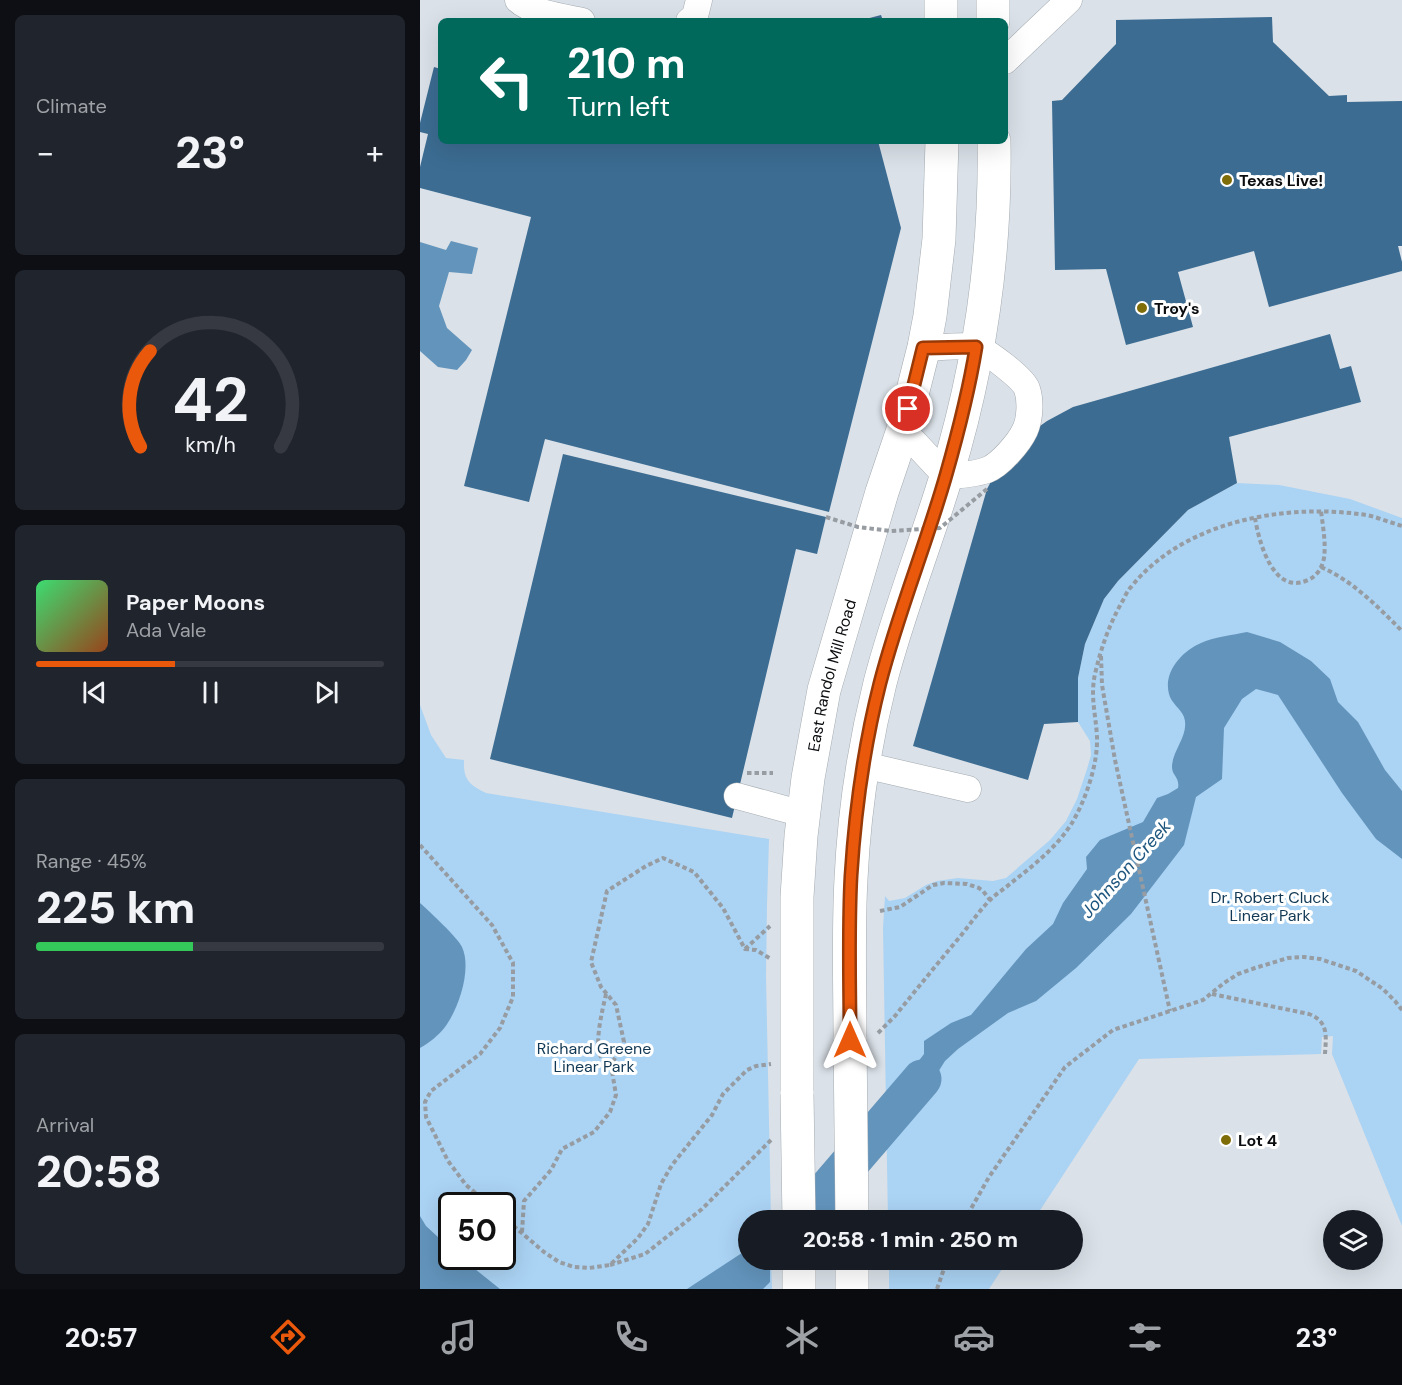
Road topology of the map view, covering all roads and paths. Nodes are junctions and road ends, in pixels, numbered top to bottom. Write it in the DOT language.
graph roads {
  1 [pos="518,0"];
  2 [pos="699,0"];
  3 [pos="941,0"];
  4 [pos="993,0"];
  5 [pos="1069,0"];
  6 [pos="568,18"];
  7 [pos="693,18"];
  8 [pos="941,18"];
  9 [pos="993,18"];
  10 [pos="1008,58"];
  11 [pos="942,144"];
  12 [pos="994,144"];
  13 [pos="976,347"];
  14 [pos="923,348"];
  15 [pos="903,430"];
  16 [pos="946,476"];
  17 [pos="987,489"];
  18 [pos="1321,511"];
  19 [pos="826,517"];
  20 [pos="1255,518"];
  21 [pos="1402,526"];
  22 [pos="1321,567"];
  23 [pos="1402,631"];
  24 [pos="1101,646"];
  25 [pos="864,765"];
  26 [pos="773,773"];
  27 [pos="741,785"];
  28 [pos="968,789"];
  29 [pos="803,814"];
  30 [pos="420,845"];
  31 [pos="990,900"];
  32 [pos="880,912"];
  33 [pos="771,925"];
  34 [pos="745,949"];
  35 [pos="771,959"];
  36 [pos="606,993"];
  37 [pos="1212,994"];
  38 [pos="1402,1010"];
  39 [pos="1170,1011"];
  40 [pos="860,1040"];
  41 [pos="1325,1054"];
  42 [pos="771,1064"];
  43 [pos="611,1065"];
  44 [pos="778,1133"];
  45 [pos="474,1192"];
  46 [pos="799,1210"];
  47 [pos="852,1210"];
  48 [pos="970,1210"];
  49 [pos="516,1227"];
  50 [pos="522,1232"];
  51 [pos="610,1265"];
  52 [pos="799,1270"];
  53 [pos="852,1270"];
  54 [pos="944,1270"];
  55 [pos="799,1289"];
  56 [pos="852,1289"];
  57 [pos="937,1289"];
  1 -- 6 [label="lane"];
  2 -- 7 [label="lane"];
  3 -- 8 [label="main road"];
  4 -- 9 [label="main road"];
  5 -- 10 [label="lane"];
  11 -- 14 [label="main road, East Randol Mill Road"];
  12 -- 13 [label="main road"];
  13 -- 14 [label="lane"];
  13 -- 16 [label="main road"];
  13 -- 16 [label="lane"];
  14 -- 15 [label="main road, East Randol Mill Road"];
  15 -- 16 [label="lane"];
  15 -- 29 [label="main road, East Randol Mill Road"];
  16 -- 25 [label="main road"];
  17 -- 19 [label="path, bridge"];
  18 -- 20 [label="path"];
  18 -- 21 [label="path"];
  18 -- 22 [label="path"];
  20 -- 22 [label="path"];
  20 -- 24 [label="path"];
  22 -- 23 [label="path"];
  24 -- 31 [label="path"];
  24 -- 39 [label="path"];
  25 -- 28 [label="lane"];
  25 -- 40 [label="main road"];
  26 -- 27 [label="path"];
  27 -- 29 [label="lane"];
  29 -- 46 [label="main road, East Randol Mill Road, bridge"];
  30 -- 45 [label="path"];
  31 -- 32 [label="path"];
  31 -- 40 [label="path"];
  33 -- 34 [label="path"];
  34 -- 35 [label="path"];
  34 -- 36 [label="path"];
  36 -- 43 [label="path"];
  36 -- 43 [label="path"];
  37 -- 38 [label="path"];
  37 -- 39 [label="path"];
  37 -- 41 [label="path"];
  39 -- 48 [label="path"];
  40 -- 47 [label="main road, bridge"];
  42 -- 51 [label="path"];
  43 -- 50 [label="path"];
  44 -- 51 [label="path"];
  49 -- 50 [label="path"];
  50 -- 51 [label="path"];
  52 -- 55 [label="main road"];
  53 -- 56 [label="main road"];
  54 -- 57 [label="path"];
}
